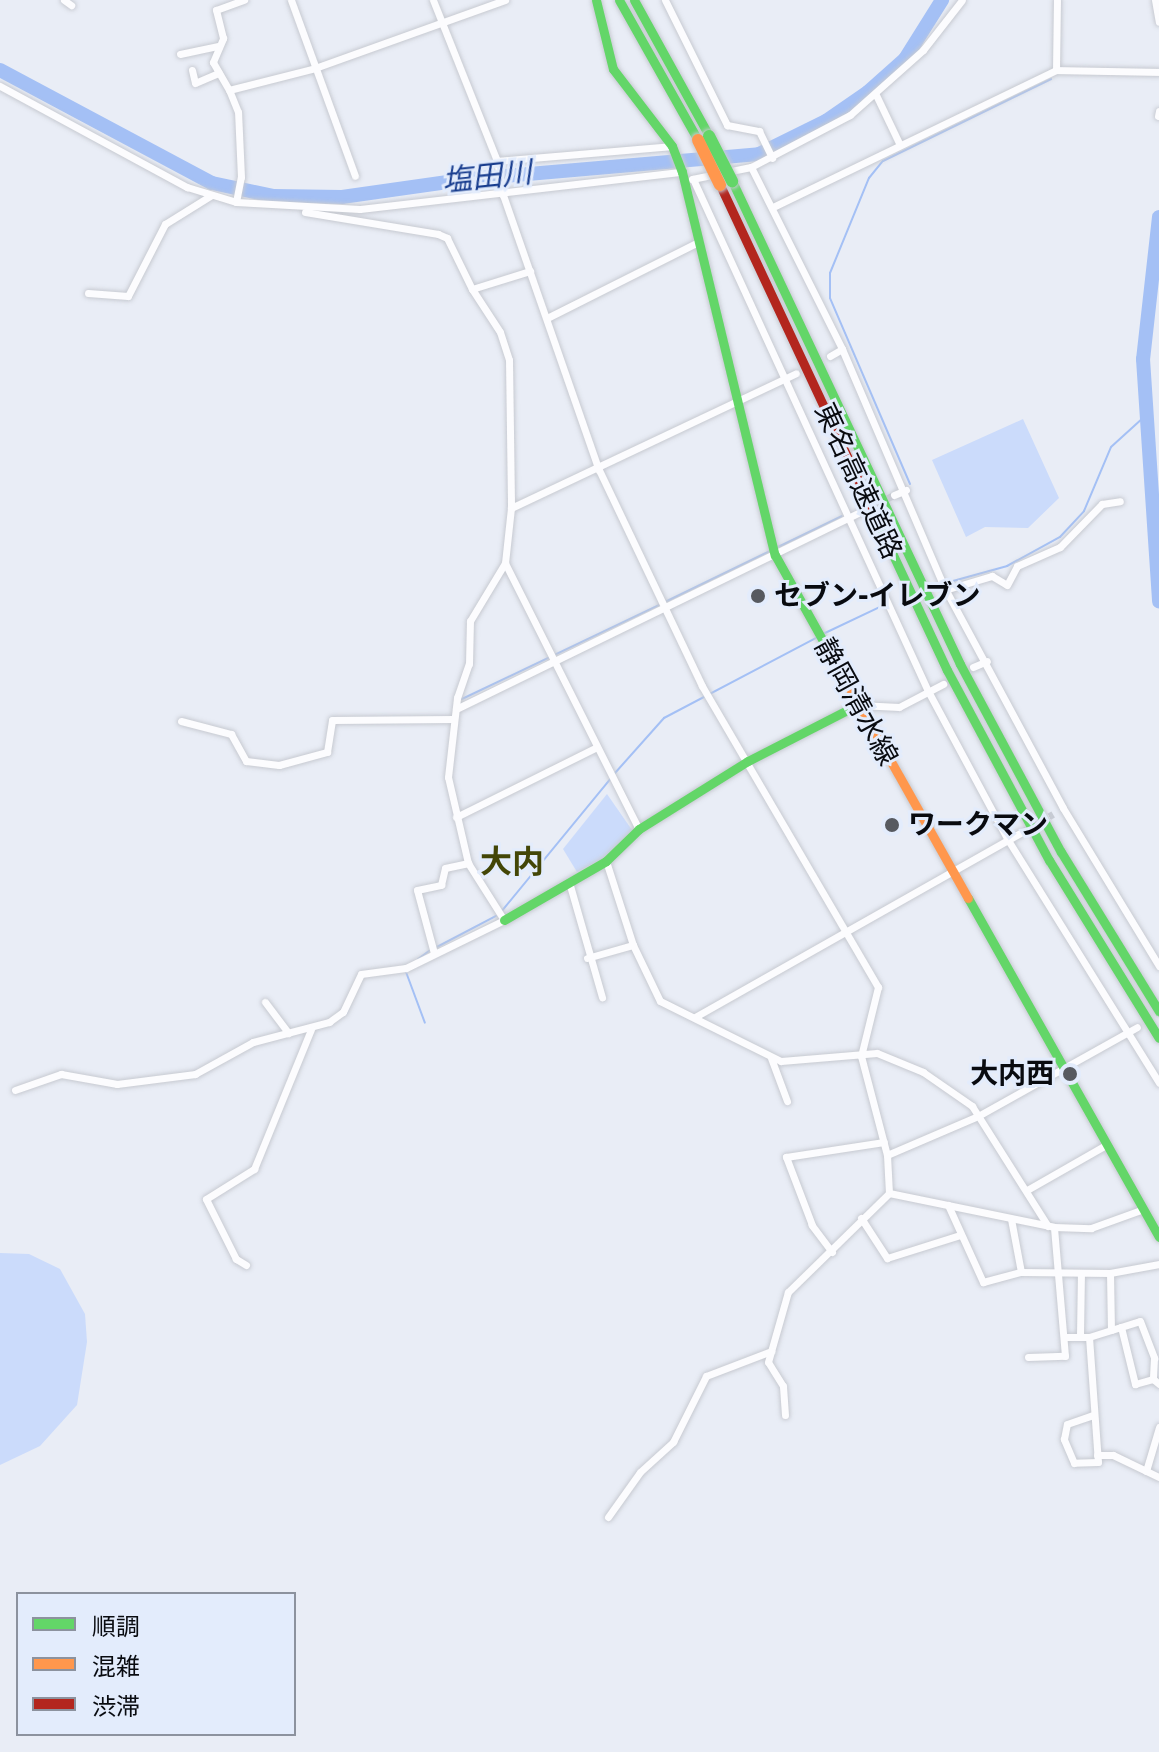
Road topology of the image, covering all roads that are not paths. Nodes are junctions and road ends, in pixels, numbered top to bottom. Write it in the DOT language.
graph roads {
  1 [pos="244,0"];
  2 [pos="291,0"];
  3 [pos="433,0"];
  4 [pos="505,0"];
  5 [pos="596,0"];
  6 [pos="619,0"];
  7 [pos="634,0"];
  8 [pos="665,0"];
  9 [pos="962,0"];
  10 [pos="1057,0"];
  11 [pos="1155,0"];
  12 [pos="1159,22"];
  13 [pos="441,23"];
  14 [pos="218,46"];
  15 [pos="180,54"];
  16 [pos="315,68"];
  17 [pos="192,70"];
  18 [pos="1056,70"];
  19 [pos="1159,72"];
  20 [pos="219,73"];
  21 [pos="0,86"];
  22 [pos="229,90"];
  23 [pos="876,95"];
  24 [pos="704,138"];
  25 [pos="900,145"];
  26 [pos="672,146"];
  27 [pos="772,158"];
  28 [pos="498,164"];
  29 [pos="751,167"];
  30 [pos="355,176"];
  31 [pos="687,178"];
  32 [pos="726,183"];
  33 [pos="503,194"];
  34 [pos="210,196"];
  35 [pos="236,200"];
  36 [pos="775,206"];
  37 [pos="291,209"];
  38 [pos="698,242"];
  39 [pos="530,271"];
  40 [pos="472,289"];
  41 [pos="88,293"];
  42 [pos="547,318"];
  43 [pos="842,349"];
  44 [pos="830,356"];
  45 [pos="796,373"];
  46 [pos="784,379"];
  47 [pos="737,402"];
  48 [pos="599,470"];
  49 [pos="906,490"];
  50 [pos="894,495"];
  51 [pos="1120,501"];
  52 [pos="511,508"];
  53 [pos="858,513"];
  54 [pos="846,519"];
  55 [pos="775,555"];
  56 [pos="505,563"];
  57 [pos="944,583"];
  58 [pos="665,607"];
  59 [pos="556,661"];
  60 [pos="987,661"];
  61 [pos="973,667"];
  62 [pos="943,684"];
  63 [pos="928,691"];
  64 [pos="857,705"];
  65 [pos="456,709"];
  66 [pos="454,719"];
  67 [pos="181,721"];
  68 [pos="597,747"];
  69 [pos="748,761"];
  70 [pos="1063,808"];
  71 [pos="1053,814"];
  72 [pos="456,817"];
  73 [pos="639,829"];
  74 [pos="1022,832"];
  75 [pos="1008,840"];
  76 [pos="606,861"];
  77 [pos="468,863"];
  78 [pos="950,871"];
  79 [pos="569,882"];
  80 [pos="504,920"];
  81 [pos="846,931"];
  82 [pos="633,945"];
  83 [pos="434,953"];
  84 [pos="587,958"];
  85 [pos="1159,966"];
  86 [pos="602,997"];
  87 [pos="265,1002"];
  88 [pos="1159,1011"];
  89 [pos="695,1017"];
  90 [pos="1137,1027"];
  91 [pos="311,1029"];
  92 [pos="288,1033"];
  93 [pos="1126,1034"];
  94 [pos="1159,1038"];
  95 [pos="861,1056"];
  96 [pos="771,1058"];
  97 [pos="1061,1070"];
  98 [pos="1159,1083"];
  99 [pos="15,1090"];
  100 [pos="787,1101"];
  101 [pos="978,1116"];
  102 [pos="884,1142"];
  103 [pos="1104,1146"];
  104 [pos="887,1155"];
  105 [pos="1027,1190"];
  106 [pos="889,1193"];
  107 [pos="948,1205"];
  108 [pos="1141,1210"];
  109 [pos="861,1218"];
  110 [pos="1011,1219"];
  111 [pos="1051,1227"];
  112 [pos="960,1235"];
  113 [pos="1159,1237"];
  114 [pos="832,1252"];
  115 [pos="1159,1264"];
  116 [pos="246,1265"];
  117 [pos="1057,1269"];
  118 [pos="1021,1272"];
  119 [pos="1110,1273"];
  120 [pos="1081,1274"];
  121 [pos="1121,1327"];
  122 [pos="1159,1329"];
  123 [pos="1111,1330"];
  124 [pos="1080,1335"];
  125 [pos="1149,1335"];
  126 [pos="1064,1337"];
  127 [pos="1089,1337"];
  128 [pos="771,1351"];
  129 [pos="1028,1357"];
  130 [pos="1156,1382"];
  131 [pos="785,1415"];
  132 [pos="1093,1415"];
  133 [pos="1159,1427"];
  134 [pos="1097,1455"];
  135 [pos="1146,1471"];
  136 [pos="1159,1477"];
  137 [pos="608,1517"];
  1 -- 14 [label="street"];
  2 -- 16 [label="street"];
  3 -- 13 [label="street"];
  4 -- 13 [label="street"];
  5 -- 26 [label="main road, 静岡清水線"];
  6 -- 24 [label="main road, 東名高速道路"];
  7 -- 24 [label="main road, 東名高速道路"];
  8 -- 27 [label="street"];
  9 -- 23 [label="street"];
  10 -- 18 [label="street"];
  11 -- 12 [label="street"];
  13 -- 16 [label="street"];
  13 -- 28 [label="street"];
  14 -- 15 [label="street"];
  14 -- 20 [label="street"];
  16 -- 22 [label="street"];
  16 -- 30 [label="street"];
  17 -- 20 [label="street"];
  18 -- 19 [label="street"];
  18 -- 25 [label="street"];
  20 -- 22 [label="street"];
  21 -- 34 [label="street"];
  22 -- 35 [label="street"];
  23 -- 25 [label="street"];
  23 -- 27 [label="street"];
  24 -- 32 [label="main road, 東名高速道路, bridge"];
  25 -- 36 [label="street"];
  26 -- 28 [label="street"];
  26 -- 31 [label="main road, 静岡清水線"];
  27 -- 29 [label="street"];
  28 -- 33 [label="street"];
  29 -- 31 [label="street"];
  29 -- 36 [label="street"];
  31 -- 33 [label="street"];
  31 -- 38 [label="main road, 静岡清水線"];
  31 -- 46 [label="street"];
  32 -- 88 [label="main road, 東名高速道路"];
  32 -- 94 [label="main road, 東名高速道路"];
  33 -- 37 [label="street"];
  33 -- 39 [label="street"];
  34 -- 35 [label="street"];
  34 -- 41 [label="street"];
  35 -- 37 [label="street"];
  36 -- 43 [label="street"];
  37 -- 40 [label="street"];
  38 -- 42 [label="street"];
  38 -- 47 [label="main road, 静岡清水線"];
  39 -- 40 [label="street"];
  39 -- 42 [label="street"];
  40 -- 52 [label="street"];
  42 -- 48 [label="street"];
  43 -- 44 [label="street"];
  43 -- 49 [label="street"];
  45 -- 46 [label="street"];
  46 -- 47 [label="street"];
  46 -- 54 [label="street"];
  47 -- 48 [label="street"];
  47 -- 55 [label="main road, 静岡清水線"];
  48 -- 52 [label="street"];
  48 -- 58 [label="street"];
  49 -- 50 [label="street"];
  49 -- 57 [label="street"];
  51 -- 57 [label="street"];
  52 -- 56 [label="street"];
  53 -- 54 [label="street"];
  54 -- 55 [label="street"];
  54 -- 63 [label="street"];
  55 -- 58 [label="street"];
  55 -- 64 [label="main road, 静岡清水線"];
  56 -- 59 [label="street"];
  56 -- 65 [label="street"];
  57 -- 60 [label="street"];
  58 -- 59 [label="street"];
  58 -- 69 [label="street"];
  59 -- 65 [label="street"];
  59 -- 68 [label="street"];
  60 -- 61 [label="street"];
  60 -- 70 [label="street"];
  62 -- 63 [label="street"];
  63 -- 64 [label="street"];
  63 -- 75 [label="street"];
  64 -- 69 [label="main road"];
  64 -- 78 [label="main road, 静岡清水線"];
  65 -- 66 [label="street"];
  66 -- 67 [label="street"];
  66 -- 72 [label="street"];
  68 -- 72 [label="street"];
  68 -- 73 [label="street"];
  69 -- 73 [label="main road"];
  69 -- 81 [label="street"];
  70 -- 71 [label="street"];
  70 -- 85 [label="street"];
  72 -- 77 [label="street"];
  73 -- 76 [label="main road"];
  74 -- 75 [label="street"];
  75 -- 78 [label="street"];
  75 -- 93 [label="street"];
  76 -- 79 [label="main road"];
  76 -- 82 [label="street"];
  77 -- 80 [label="street"];
  77 -- 83 [label="street"];
  78 -- 81 [label="street"];
  78 -- 97 [label="main road, 静岡清水線"];
  79 -- 80 [label="main road"];
  79 -- 84 [label="street"];
  80 -- 83 [label="street"];
  81 -- 89 [label="street"];
  81 -- 95 [label="street"];
  82 -- 84 [label="street"];
  82 -- 89 [label="street"];
  83 -- 91 [label="street"];
  84 -- 86 [label="street"];
  87 -- 92 [label="street"];
  89 -- 96 [label="street"];
  90 -- 93 [label="street"];
  91 -- 92 [label="street"];
  91 -- 116 [label="street"];
  92 -- 99 [label="street"];
  93 -- 97 [label="street"];
  93 -- 98 [label="street"];
  95 -- 96 [label="street"];
  95 -- 101 [label="street"];
  95 -- 102 [label="street"];
  96 -- 100 [label="street"];
  97 -- 101 [label="street"];
  97 -- 103 [label="main road, 静岡清水線"];
  101 -- 104 [label="street"];
  101 -- 105 [label="street"];
  102 -- 104 [label="street"];
  102 -- 114 [label="street"];
  103 -- 105 [label="street"];
  103 -- 108 [label="main road, 静岡清水線"];
  104 -- 106 [label="street"];
  105 -- 111 [label="street"];
  106 -- 107 [label="street"];
  106 -- 109 [label="street"];
  107 -- 110 [label="street"];
  107 -- 112 [label="street"];
  108 -- 111 [label="street"];
  108 -- 113 [label="main road, 静岡清水線"];
  109 -- 112 [label="street"];
  109 -- 114 [label="street"];
  110 -- 111 [label="street"];
  110 -- 118 [label="street"];
  111 -- 117 [label="street"];
  112 -- 118 [label="street"];
  114 -- 128 [label="street"];
  115 -- 119 [label="street"];
  117 -- 118 [label="street"];
  117 -- 120 [label="street"];
  117 -- 126 [label="street"];
  119 -- 120 [label="street"];
  119 -- 123 [label="street"];
  120 -- 124 [label="street"];
  121 -- 123 [label="street"];
  121 -- 125 [label="street"];
  121 -- 130 [label="street"];
  122 -- 125 [label="street"];
  123 -- 127 [label="street"];
  124 -- 126 [label="street"];
  124 -- 127 [label="street"];
  125 -- 130 [label="street"];
  126 -- 129 [label="street"];
  127 -- 132 [label="street"];
  128 -- 131 [label="street"];
  128 -- 137 [label="street"];
  132 -- 134 [label="street"];
  132 -- 134 [label="street"];
  133 -- 135 [label="street"];
  134 -- 135 [label="street"];
  135 -- 136 [label="street"];
}
